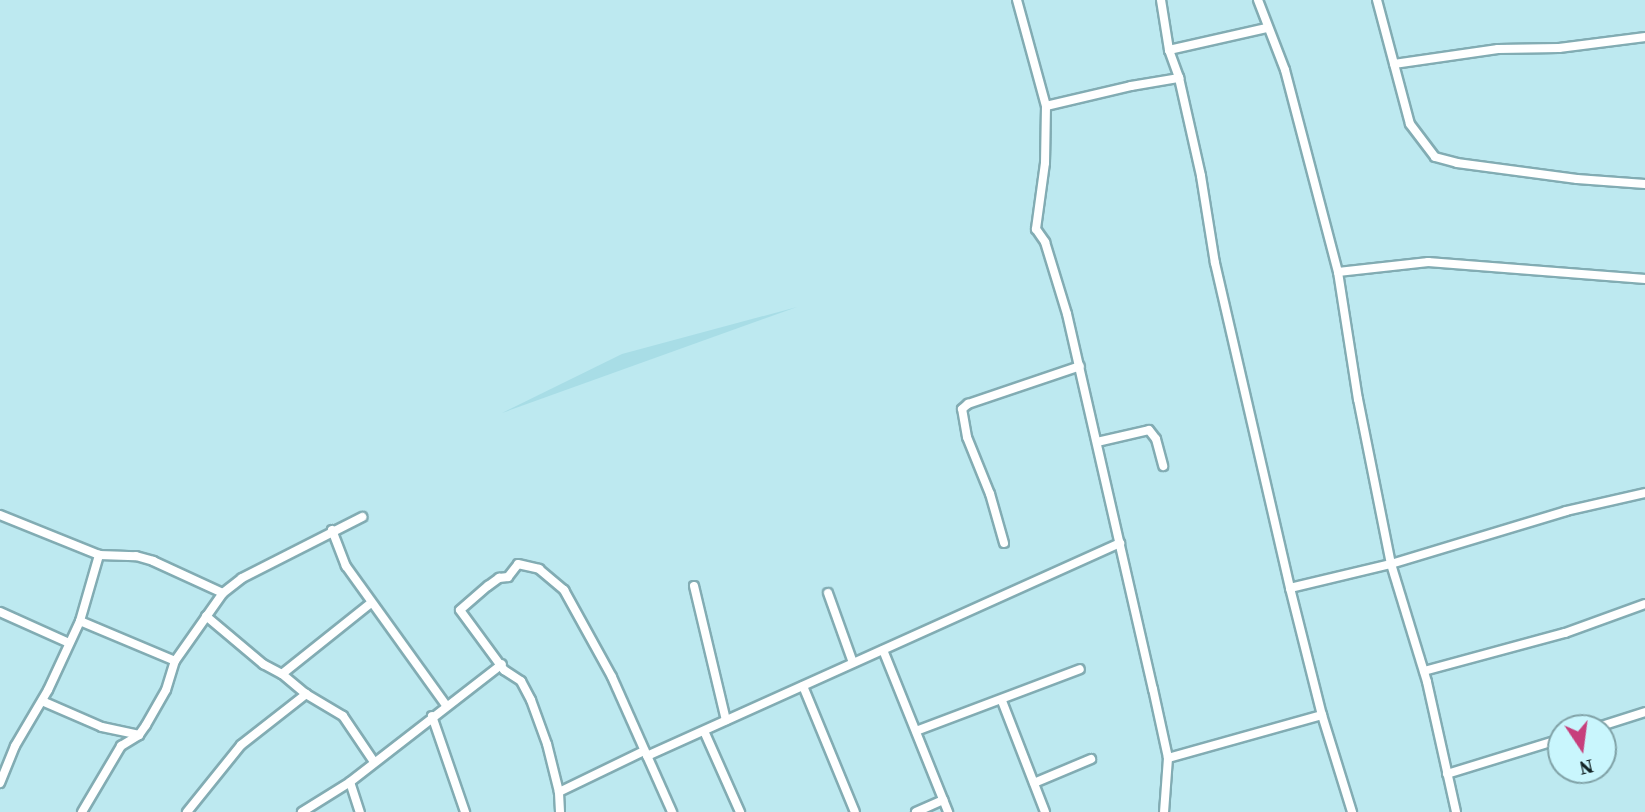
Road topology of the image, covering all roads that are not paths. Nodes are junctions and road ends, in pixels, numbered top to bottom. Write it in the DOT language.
graph roads {
  1 [pos="1017,0"];
  2 [pos="1161,0"];
  3 [pos="1258,0"];
  4 [pos="1377,0"];
  5 [pos="1267,27"];
  6 [pos="1645,37"];
  7 [pos="1169,50"];
  8 [pos="1394,64"];
  9 [pos="1179,78"];
  10 [pos="1046,106"];
  11 [pos="1645,184"];
  12 [pos="1338,272"];
  13 [pos="1645,279"];
  14 [pos="1080,366"];
  15 [pos="1097,442"];
  16 [pos="1163,466"];
  17 [pos="1645,493"];
  18 [pos="0,515"];
  19 [pos="362,517"];
  20 [pos="332,530"];
  21 [pos="1004,543"];
  22 [pos="1119,543"];
  23 [pos="99,555"];
  24 [pos="1391,564"];
  25 [pos="694,586"];
  26 [pos="1290,588"];
  27 [pos="223,593"];
  28 [pos="828,593"];
  29 [pos="371,603"];
  30 [pos="1645,604"];
  31 [pos="0,612"];
  32 [pos="206,616"];
  33 [pos="80,621"];
  34 [pos="69,643"];
  35 [pos="883,650"];
  36 [pos="175,662"];
  37 [pos="853,663"];
  38 [pos="502,664"];
  39 [pos="1080,669"];
  40 [pos="1424,671"];
  41 [pos="282,674"];
  42 [pos="803,685"];
  43 [pos="306,694"];
  44 [pos="42,701"];
  45 [pos="1002,701"];
  46 [pos="446,705"];
  47 [pos="1645,712"];
  48 [pos="1322,715"];
  49 [pos="432,716"];
  50 [pos="726,720"];
  51 [pos="1617,721"];
  52 [pos="704,731"];
  53 [pos="916,731"];
  54 [pos="139,735"];
  55 [pos="1547,743"];
  56 [pos="645,753"];
  57 [pos="1168,758"];
  58 [pos="1091,759"];
  59 [pos="374,762"];
  60 [pos="1447,774"];
  61 [pos="350,782"];
  62 [pos="0,783"];
  63 [pos="1034,783"];
  64 [pos="559,792"];
  65 [pos="943,800"];
  66 [pos="82,812"];
  67 [pos="187,812"];
  68 [pos="302,812"];
  69 [pos="360,812"];
  70 [pos="465,812"];
  71 [pos="560,812"];
  72 [pos="671,812"];
  73 [pos="740,812"];
  74 [pos="855,812"];
  75 [pos="916,812"];
  76 [pos="948,812"];
  77 [pos="1045,812"];
  78 [pos="1164,812"];
  79 [pos="1352,812"];
  80 [pos="1456,812"];
  1 -- 10 [label="street"];
  2 -- 7 [label="street"];
  3 -- 5 [label="street"];
  4 -- 8 [label="street"];
  5 -- 7 [label="street"];
  5 -- 12 [label="street"];
  6 -- 8 [label="street"];
  7 -- 9 [label="street"];
  8 -- 11 [label="street"];
  9 -- 10 [label="street"];
  9 -- 26 [label="street"];
  10 -- 14 [label="street"];
  12 -- 13 [label="street"];
  12 -- 24 [label="street"];
  14 -- 15 [label="street"];
  14 -- 21 [label="street"];
  15 -- 16 [label="street"];
  15 -- 22 [label="street"];
  17 -- 24 [label="street"];
  18 -- 23 [label="street"];
  19 -- 20 [label="street"];
  20 -- 27 [label="street"];
  20 -- 29 [label="street"];
  22 -- 35 [label="street"];
  22 -- 57 [label="street"];
  23 -- 27 [label="street"];
  23 -- 33 [label="street"];
  24 -- 26 [label="street"];
  24 -- 40 [label="street"];
  25 -- 50 [label="street"];
  26 -- 48 [label="street"];
  27 -- 32 [label="street"];
  28 -- 37 [label="street"];
  29 -- 41 [label="street"];
  29 -- 46 [label="street"];
  30 -- 40 [label="street"];
  31 -- 34 [label="street"];
  32 -- 36 [label="street"];
  32 -- 41 [label="street"];
  33 -- 34 [label="street"];
  33 -- 36 [label="street"];
  34 -- 44 [label="street"];
  35 -- 37 [label="street"];
  35 -- 53 [label="street"];
  36 -- 54 [label="street"];
  37 -- 42 [label="street"];
  38 -- 46 [label="street"];
  38 -- 56 [label="street"];
  38 -- 64 [label="street"];
  39 -- 45 [label="street"];
  40 -- 60 [label="street"];
  41 -- 43 [label="street"];
  42 -- 50 [label="street"];
  42 -- 74 [label="street"];
  43 -- 59 [label="street"];
  43 -- 67 [label="street"];
  44 -- 54 [label="street"];
  44 -- 62 [label="street"];
  45 -- 53 [label="street"];
  45 -- 63 [label="street"];
  46 -- 49 [label="street"];
  47 -- 51 [label="street"];
  48 -- 57 [label="street"];
  48 -- 79 [label="street"];
  49 -- 59 [label="street"];
  49 -- 70 [label="street"];
  50 -- 52 [label="street"];
  52 -- 56 [label="street"];
  52 -- 73 [label="street"];
  53 -- 65 [label="street"];
  54 -- 66 [label="street"];
  55 -- 60 [label="street"];
  56 -- 64 [label="street"];
  56 -- 72 [label="street"];
  57 -- 78 [label="street"];
  58 -- 63 [label="street"];
  59 -- 61 [label="street"];
  60 -- 80 [label="street"];
  61 -- 68 [label="street"];
  61 -- 69 [label="street"];
  63 -- 77 [label="street"];
  64 -- 71 [label="street"];
  65 -- 75 [label="street"];
  65 -- 76 [label="street"];
}
